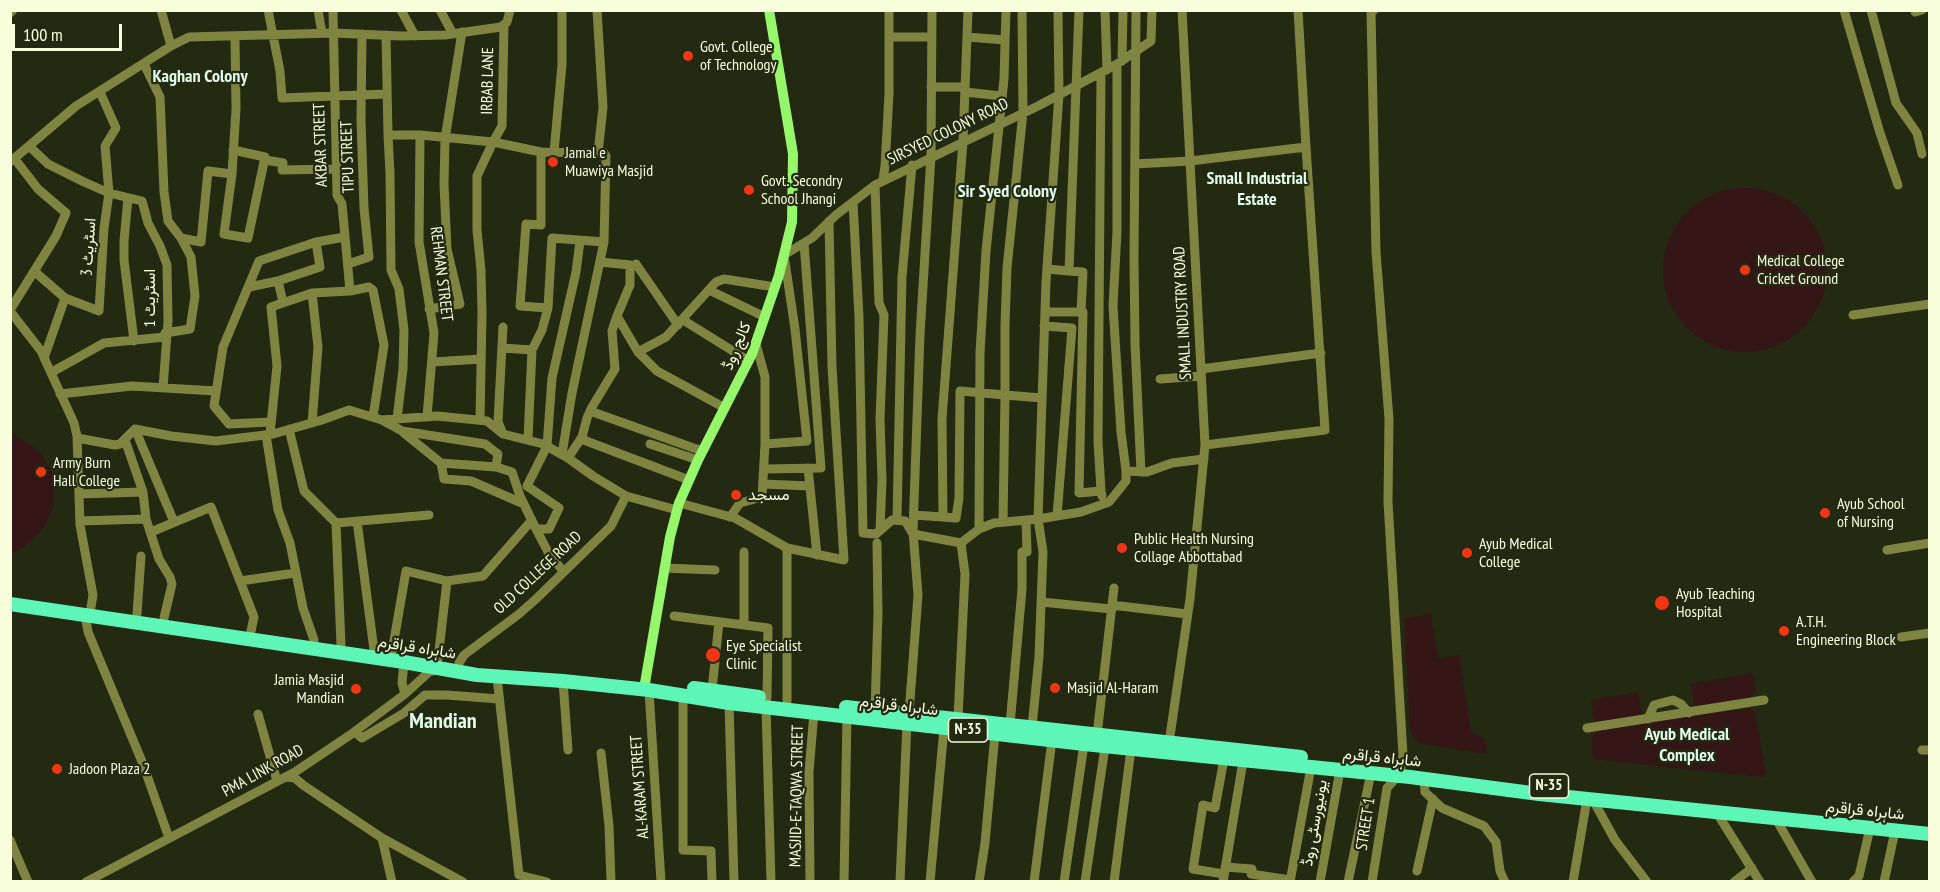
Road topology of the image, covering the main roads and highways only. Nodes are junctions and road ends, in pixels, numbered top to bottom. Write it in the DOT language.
graph roads {
  1 [pos="770,10"];
  2 [pos="10,595"];
  3 [pos="10,604"];
  4 [pos="88,611"];
  5 [pos="269,638"];
  6 [pos="441,664"];
  7 [pos="647,686"];
  8 [pos="767,703"];
  9 [pos="908,718"];
  10 [pos="1168,748"];
  11 [pos="1400,772"];
  12 [pos="1929,826"];
  13 [pos="1929,834"];
  1 -- 7 [label="main road, کالج روڈ"];
  2 -- 4 [label="highway, شاہراہ قراقرم / N-35"];
  3 -- 4 [label="highway, شاہراہ قراقرم / N-35"];
  4 -- 5 [label="highway, شاہراہ قراقرم / N-35"];
  4 -- 5 [label="highway, شاہراہ قراقرم / N-35"];
  5 -- 6 [label="highway, شاہراہ قراقرم / N-35"];
  5 -- 6 [label="highway, شاہراہ قراقرم / N-35"];
  6 -- 7 [label="highway, شاہراہ قراقرم / N-35"];
  6 -- 7 [label="highway, شاہراہ قراقرم / N-35"];
  7 -- 8 [label="highway, شاہراہ قراقرم / N-35"];
  7 -- 8 [label="highway, شاہراہ قراقرم / N-35"];
  8 -- 9 [label="highway, شاہراہ قراقرم / N-35"];
  8 -- 9 [label="highway, شاہراہ قراقرم / N-35"];
  9 -- 10 [label="highway, شاہراہ قراقرم / N-35"];
  9 -- 10 [label="highway, شاہراہ قراقرم / N-35"];
  10 -- 11 [label="highway, شاہراہ قراقرم / N-35"];
  10 -- 11 [label="highway, شاہراہ قراقرم / N-35"];
  11 -- 12 [label="highway, شاہراہ قراقرم / N-35"];
  11 -- 13 [label="highway, شاہراہ قراقرم / N-35"];
}
